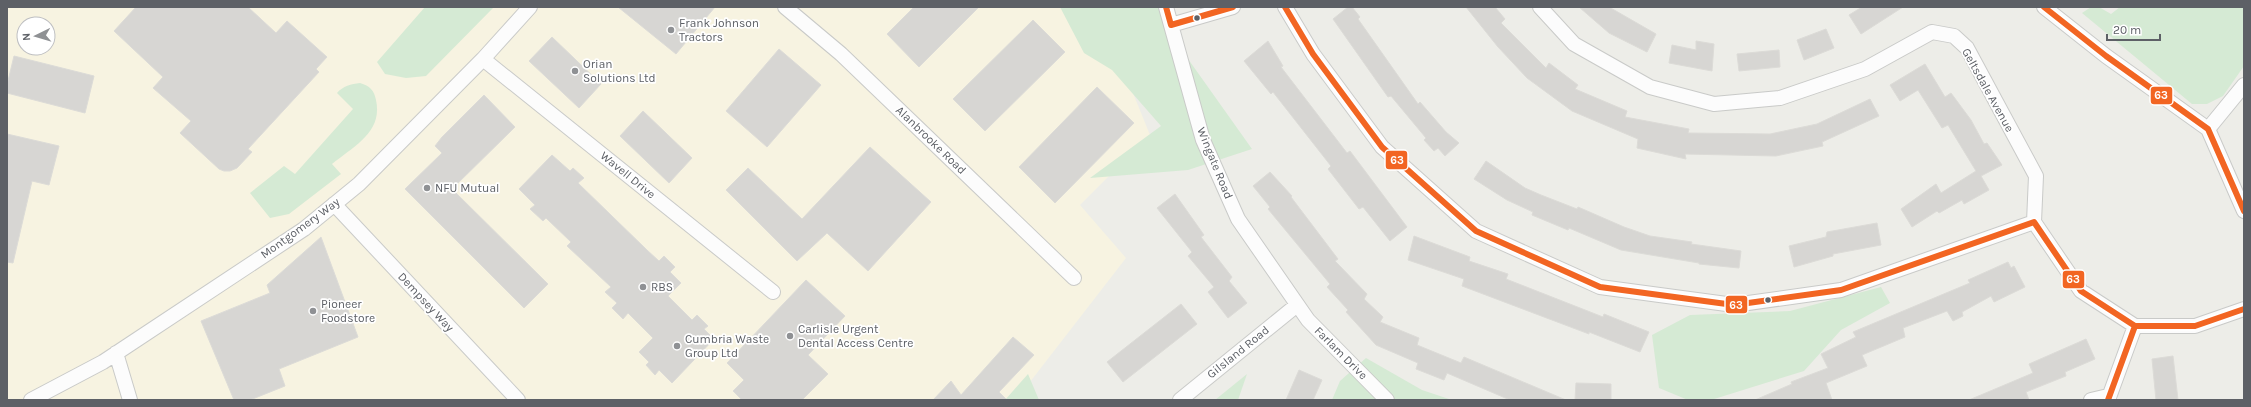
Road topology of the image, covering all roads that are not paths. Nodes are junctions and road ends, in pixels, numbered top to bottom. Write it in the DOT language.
graph roads {
  1 [pos="530,7"];
  2 [pos="785,7"];
  3 [pos="1166,7"];
  4 [pos="1234,7"];
  5 [pos="1284,7"];
  6 [pos="1540,7"];
  7 [pos="2044,7"];
  8 [pos="1171,25"];
  9 [pos="483,59"];
  10 [pos="2244,85"];
  11 [pos="2208,129"];
  12 [pos="334,204"];
  13 [pos="2244,211"];
  14 [pos="2034,222"];
  15 [pos="1074,278"];
  16 [pos="773,292"];
  17 [pos="1297,305"];
  18 [pos="2244,309"];
  19 [pos="2135,326"];
  20 [pos="116,353"];
  21 [pos="2108,398"];
  22 [pos="31,400"];
  23 [pos="130,400"];
  24 [pos="518,400"];
  25 [pos="1180,400"];
  26 [pos="1387,400"];
  27 [pos="2091,400"];
  1 -- 9 [label="street, Montgomery Way"];
  2 -- 15 [label="street, Alanbrooke Road"];
  3 -- 8 [label="street, Wingate Road"];
  4 -- 8 [label="street"];
  5 -- 14 [label="street"];
  6 -- 14 [label="street, Geltsdale Avenue"];
  7 -- 11 [label="street"];
  8 -- 17 [label="street, Wingate Road"];
  9 -- 12 [label="street, Montgomery Way"];
  9 -- 16 [label="street, Wavell Drive"];
  10 -- 11 [label="street"];
  11 -- 13 [label="street"];
  12 -- 20 [label="street, Montgomery Way"];
  12 -- 24 [label="street, Dempsey Way"];
  14 -- 19 [label="street"];
  17 -- 25 [label="street, Gilsland Road"];
  17 -- 26 [label="street, Farlam Drive"];
  18 -- 19 [label="street"];
  19 -- 21 [label="street"];
  20 -- 22 [label="street, Montgomery Way"];
  20 -- 23 [label="street"];
  21 -- 27 [label="street"];
}
